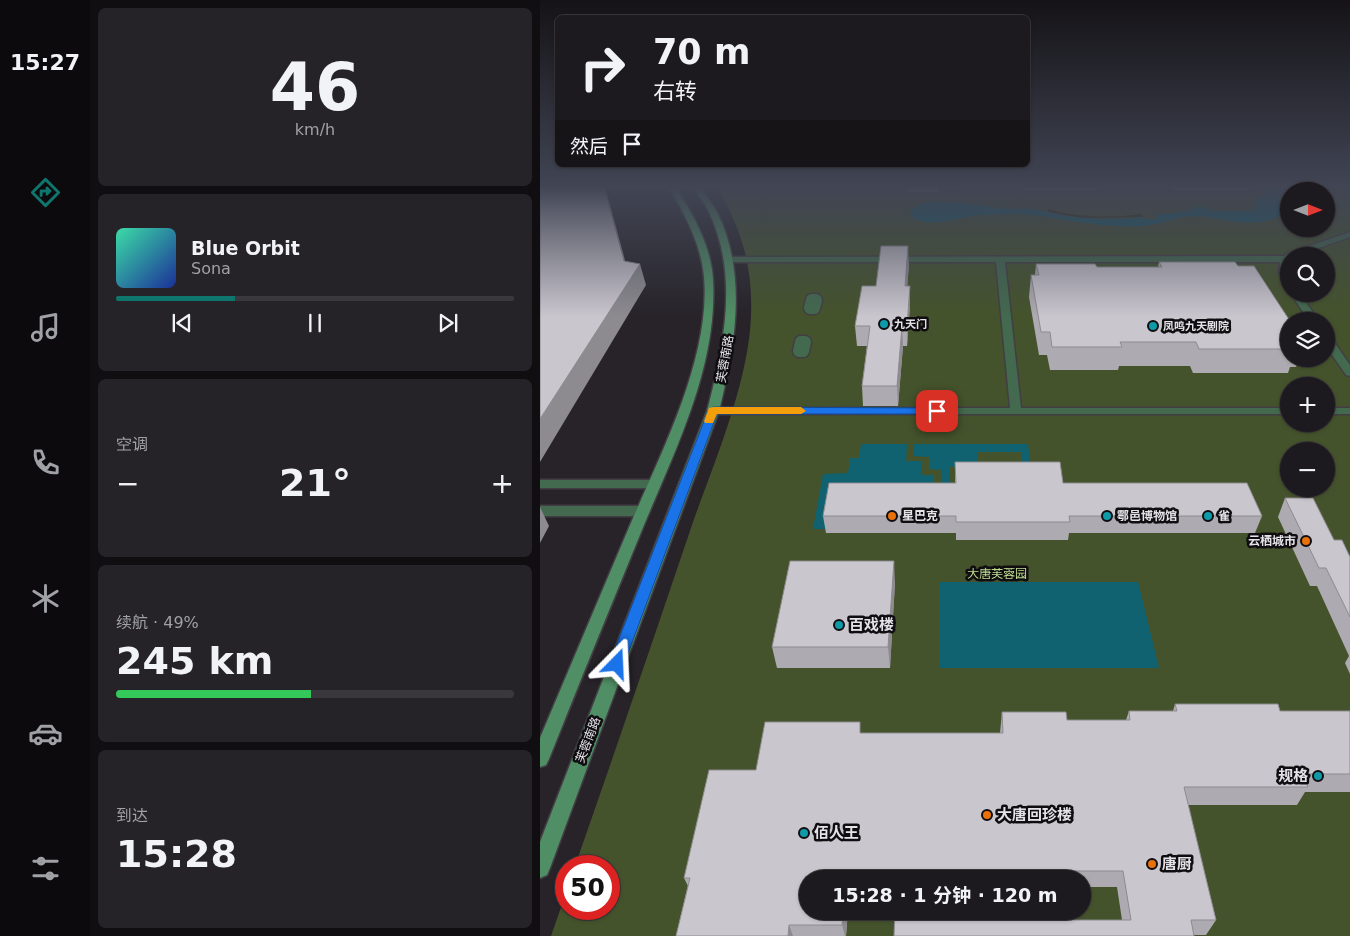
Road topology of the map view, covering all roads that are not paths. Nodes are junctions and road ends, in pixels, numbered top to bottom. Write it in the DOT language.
graph roads {
  1 [pos="695,230"];
  2 [pos="721,230"];
  3 [pos="1350,234"];
  4 [pos="1315,247"];
  5 [pos="1280,257"];
  6 [pos="728,259"];
  7 [pos="1000,259"];
  8 [pos="1335,351"];
  9 [pos="1350,372"];
  10 [pos="713,411"];
  11 [pos="1016,411"];
  12 [pos="1280,411"];
  13 [pos="1335,411"];
  14 [pos="1350,411"];
  15 [pos="540,484"];
  16 [pos="655,484"];
  17 [pos="540,511"];
  18 [pos="643,511"];
  19 [pos="540,759"];
  20 [pos="540,868"];
  1 -- 16 [label="main road, 芙蓉南路"];
  2 -- 6 [label="main road, 芙蓉南路"];
  3 -- 4 [label="lane"];
  5 -- 7 [label="lane"];
  6 -- 7 [label="lane"];
  6 -- 10 [label="main road, 芙蓉南路"];
  7 -- 11 [label="lane"];
  8 -- 9 [label="lane"];
  10 -- 11 [label="lane"];
  10 -- 20 [label="main road, 芙蓉南路"];
  11 -- 12 [label="lane"];
  13 -- 14 [label="lane"];
  15 -- 16 [label="lane"];
  16 -- 18 [label="main road, 芙蓉南路"];
  17 -- 18 [label="lane"];
  18 -- 19 [label="main road, 芙蓉南路"];
}
